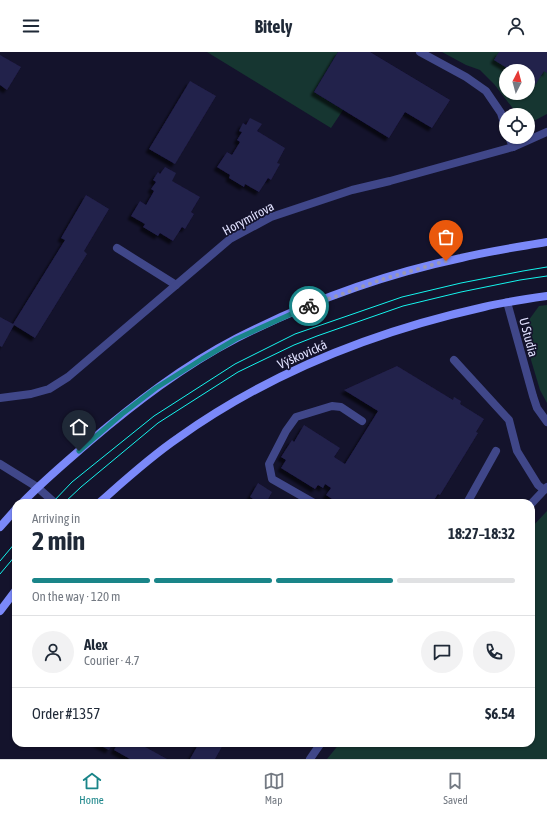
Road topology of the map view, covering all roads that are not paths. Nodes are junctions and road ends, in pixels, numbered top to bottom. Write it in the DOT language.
graph roads {
  1 [pos="420,52"];
  2 [pos="499,110"];
  3 [pos="547,132"];
  4 [pos="512,144"];
  5 [pos="513,147"];
  6 [pos="547,242"];
  7 [pos="118,248"];
  8 [pos="176,285"];
  9 [pos="547,296"];
  10 [pos="507,302"];
  11 [pos="454,360"];
  12 [pos="0,398"];
  13 [pos="362,421"];
  14 [pos="547,422"];
  15 [pos="496,452"];
  16 [pos="0,464"];
  17 [pos="37,487"];
  18 [pos="546,489"];
  19 [pos="26,499"];
  20 [pos="50,499"];
  21 [pos="104,499"];
  22 [pos="307,499"];
  23 [pos="469,499"];
  24 [pos="535,500"];
  25 [pos="12,514"];
  26 [pos="0,527"];
  27 [pos="12,595"];
  28 [pos="0,611"];
  29 [pos="318,747"];
  30 [pos="310,759"];
  1 -- 2 [label="street"];
  3 -- 5 [label="street, Horymírova"];
  4 -- 5 [label="street"];
  5 -- 8 [label="street, Horymírova"];
  6 -- 17 [label="street"];
  7 -- 8 [label="street"];
  8 -- 12 [label="street, Horymírova"];
  9 -- 10 [label="street, Výškovická"];
  10 -- 14 [label="street, U Studia"];
  10 -- 21 [label="street, Výškovická"];
  11 -- 18 [label="street"];
  13 -- 22 [label="street"];
  15 -- 23 [label="street"];
  16 -- 17 [label="street"];
  17 -- 19 [label="street"];
  17 -- 20 [label="street"];
  18 -- 24 [label="street"];
  25 -- 26 [label="street"];
  27 -- 28 [label="street"];
  29 -- 30 [label="street"];
}
